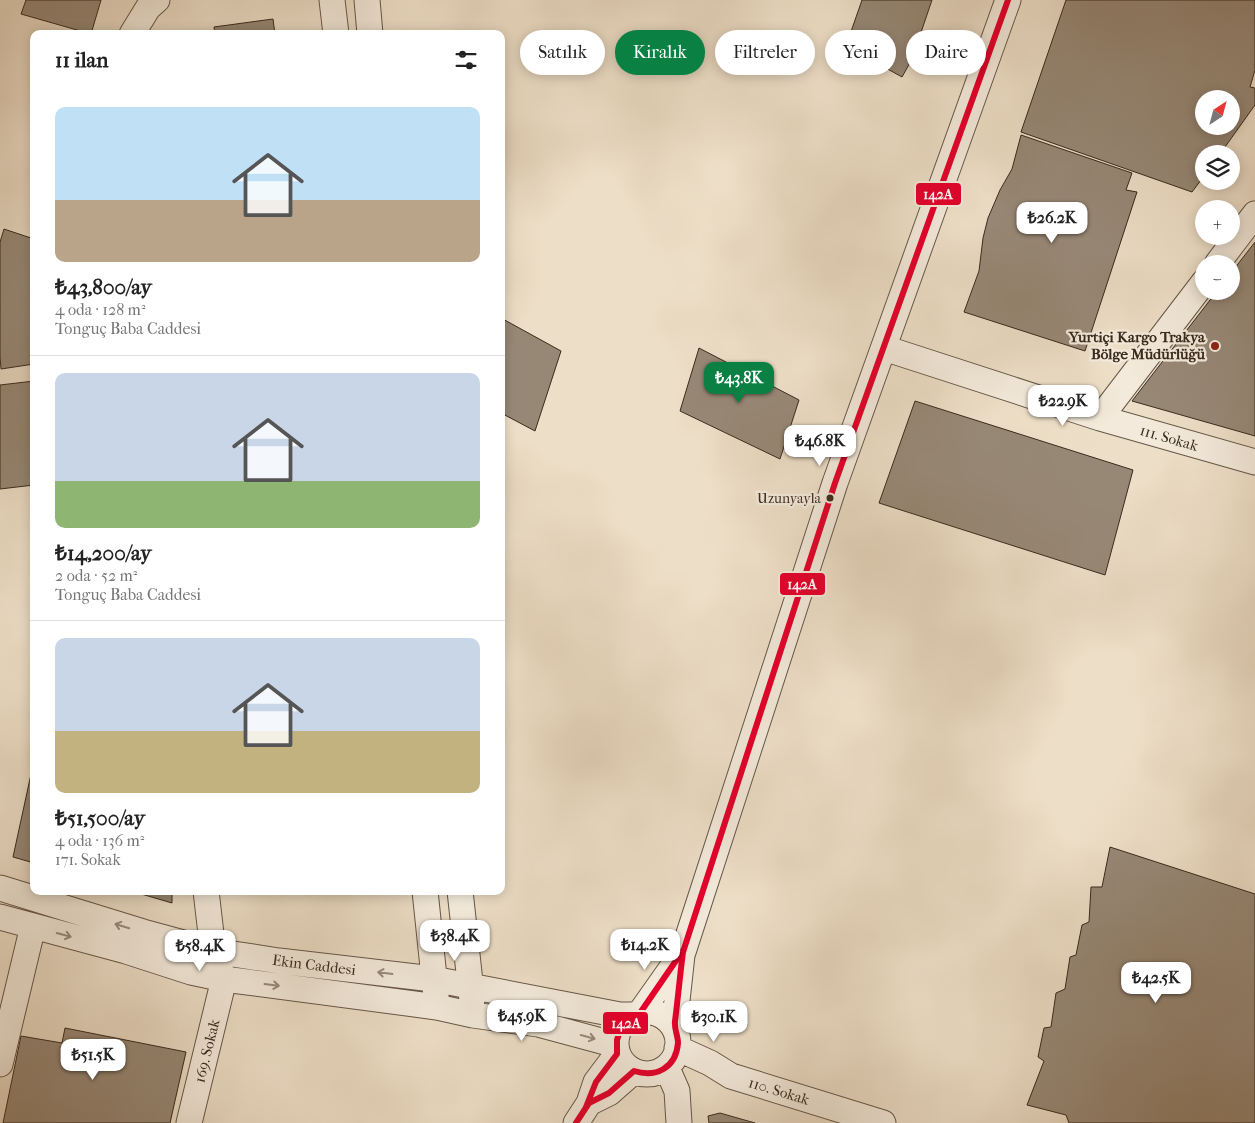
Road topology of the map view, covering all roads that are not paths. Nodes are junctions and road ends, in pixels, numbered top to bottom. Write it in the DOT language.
graph roads {
  1 [pos="157,0"];
  2 [pos="332,0"];
  3 [pos="367,0"];
  4 [pos="1008,0"];
  5 [pos="134,30"];
  6 [pos="336,30"];
  7 [pos="370,30"];
  8 [pos="1255,214"];
  9 [pos="1224,255"];
  10 [pos="1195,294"];
  11 [pos="884,348"];
  12 [pos="1100,418"];
  13 [pos="1255,462"];
  14 [pos="0,888"];
  15 [pos="206,895"];
  16 [pos="425,895"];
  17 [pos="460,895"];
  18 [pos="0,917"];
  19 [pos="33,926"];
  20 [pos="213,951"];
  21 [pos="683,952"];
  22 [pos="224,979"];
  23 [pos="433,979"];
  24 [pos="470,986"];
  25 [pos="437,1007"];
  26 [pos="637,1014"];
  27 [pos="473,1015"];
  28 [pos="651,1056"];
  29 [pos="0,1064"];
  30 [pos="582,1113"];
  31 [pos="189,1123"];
  32 [pos="679,1123"];
  33 [pos="883,1123"];
  1 -- 5 [label="street"];
  2 -- 6 [label="street"];
  3 -- 7 [label="street"];
  4 -- 11 [label="street"];
  8 -- 9 [label="street"];
  10 -- 12 [label="street"];
  11 -- 12 [label="street, 111. Sokak"];
  11 -- 21 [label="street"];
  12 -- 13 [label="street, 111. Sokak"];
  20 -- 14 [label="street, Ekin Caddesi, one-way"];
  15 -- 20 [label="street"];
  16 -- 23 [label="street"];
  17 -- 24 [label="street"];
  18 -- 19 [label="street, Ekin Caddesi"];
  19 -- 22 [label="street, Ekin Caddesi, one-way"];
  19 -- 29 [label="street"];
  20 -- 22 [label="street"];
  23 -- 20 [label="street, Ekin Caddesi, one-way"];
  21 -- 26 [label="street"];
  21 -- 28 [label="street"];
  22 -- 25 [label="street, Ekin Caddesi, one-way"];
  22 -- 31 [label="street, 169. Sokak"];
  23 -- 24 [label="street, Ekin Caddesi"];
  23 -- 25 [label="street"];
  24 -- 26 [label="street, Ekin Caddesi"];
  24 -- 27 [label="street"];
  25 -- 27 [label="street, Ekin Caddesi"];
  26 -- 28 [label="street"];
  26 -- 28 [label="street, Ekin Caddesi"];
  27 -- 28 [label="street, Ekin Caddesi, one-way"];
  28 -- 30 [label="street"];
  28 -- 32 [label="street"];
  28 -- 33 [label="street, 110. Sokak"];
}
